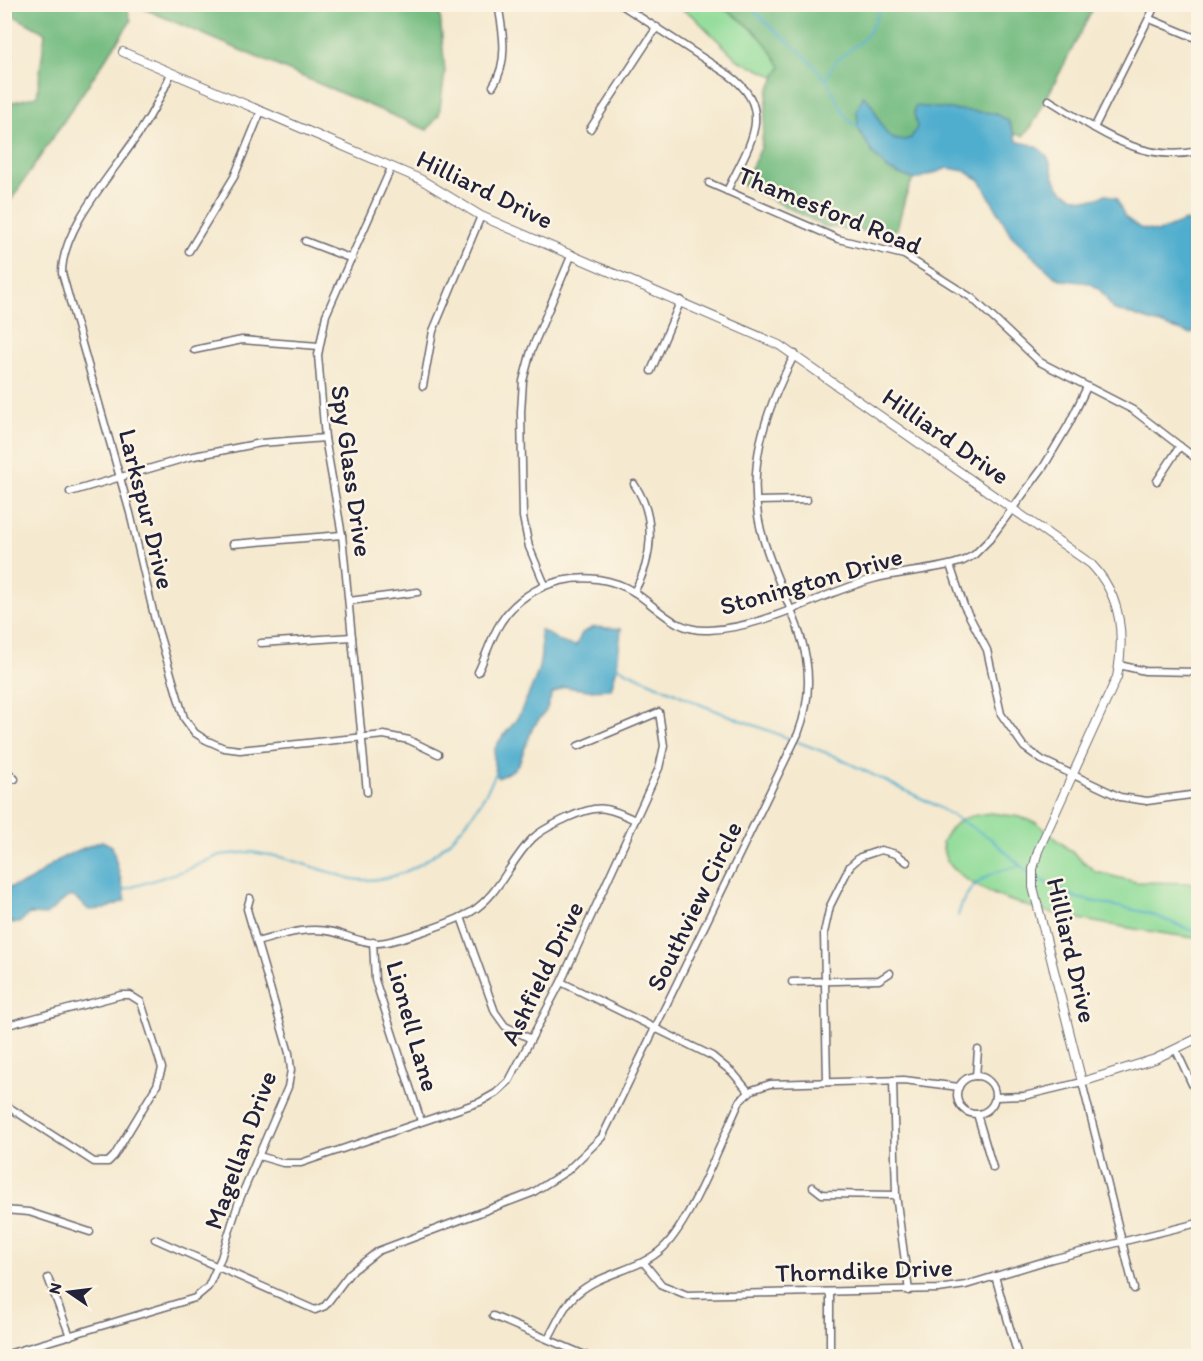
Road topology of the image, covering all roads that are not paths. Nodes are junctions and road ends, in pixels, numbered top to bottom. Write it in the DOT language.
graph roads {
  1 [pos="498,4"];
  2 [pos="620,4"];
  3 [pos="1156,4"];
  4 [pos="1150,19"];
  5 [pos="657,27"];
  6 [pos="1198,39"];
  7 [pos="123,52"];
  8 [pos="171,73"];
  9 [pos="493,86"];
  10 [pos="1049,100"];
  11 [pos="261,111"];
  12 [pos="1094,128"];
  13 [pos="590,129"];
  14 [pos="1198,151"];
  15 [pos="392,168"];
  16 [pos="709,183"];
  17 [pos="728,191"];
  18 [pos="481,216"];
  19 [pos="306,241"];
  20 [pos="189,251"];
  21 [pos="572,254"];
  22 [pos="352,259"];
  23 [pos="681,300"];
  24 [pos="319,346"];
  25 [pos="194,350"];
  26 [pos="795,354"];
  27 [pos="651,371"];
  28 [pos="423,386"];
  29 [pos="1087,387"];
  30 [pos="325,438"];
  31 [pos="1180,446"];
  32 [pos="1198,460"];
  33 [pos="120,477"];
  34 [pos="1156,481"];
  35 [pos="634,484"];
  36 [pos="70,492"];
  37 [pos="807,500"];
  38 [pos="757,501"];
  39 [pos="1012,507"];
  40 [pos="342,535"];
  41 [pos="233,544"];
  42 [pos="950,565"];
  43 [pos="545,585"];
  44 [pos="418,592"];
  45 [pos="634,592"];
  46 [pos="349,601"];
  47 [pos="793,610"];
  48 [pos="352,636"];
  49 [pos="261,643"];
  50 [pos="1119,665"];
  51 [pos="478,672"];
  52 [pos="1198,672"];
  53 [pos="362,738"];
  54 [pos="578,746"];
  55 [pos="438,754"];
  56 [pos="4,768"];
  57 [pos="1073,776"];
  58 [pos="15,779"];
  59 [pos="367,792"];
  60 [pos="1198,794"];
  61 [pos="635,820"];
  62 [pos="907,862"];
  63 [pos="250,898"];
  64 [pos="461,917"];
  65 [pos="257,942"];
  66 [pos="373,942"];
  67 [pos="890,973"];
  68 [pos="561,982"];
  69 [pos="792,982"];
  70 [pos="825,982"];
  71 [pos="4,1026"];
  72 [pos="656,1029"];
  73 [pos="1198,1038"];
  74 [pos="531,1039"];
  75 [pos="978,1050"];
  76 [pos="1176,1050"];
  77 [pos="976,1076"];
  78 [pos="893,1080"];
  79 [pos="827,1082"];
  80 [pos="1082,1082"];
  81 [pos="959,1087"];
  82 [pos="749,1092"];
  83 [pos="1198,1096"];
  84 [pos="995,1097"];
  85 [pos="4,1104"];
  86 [pos="977,1114"];
  87 [pos="421,1120"];
  88 [pos="259,1156"];
  89 [pos="993,1168"];
  90 [pos="813,1187"];
  91 [pos="896,1195"];
  92 [pos="4,1210"];
  93 [pos="1198,1223"];
  94 [pos="90,1232"];
  95 [pos="155,1239"];
  96 [pos="1123,1242"];
  97 [pos="644,1263"];
  98 [pos="217,1268"];
  99 [pos="995,1276"];
  100 [pos="48,1278"];
  101 [pos="1134,1289"];
  102 [pos="909,1291"];
  103 [pos="830,1292"];
  104 [pos="494,1316"];
  105 [pos="70,1336"];
  106 [pos="548,1339"];
  107 [pos="4,1355"];
  108 [pos="587,1356"];
  109 [pos="830,1356"];
  110 [pos="1018,1356"];
  1 -- 9 [label="street"];
  2 -- 5 [label="street"];
  3 -- 4 [label="street"];
  4 -- 6 [label="street"];
  4 -- 12 [label="street"];
  5 -- 13 [label="street"];
  5 -- 17 [label="street"];
  7 -- 8 [label="street, Hilliard Drive"];
  8 -- 11 [label="street, Hilliard Drive"];
  8 -- 33 [label="street, Larkspur Drive"];
  10 -- 12 [label="street"];
  11 -- 15 [label="street, Hilliard Drive"];
  11 -- 20 [label="street"];
  12 -- 14 [label="street"];
  15 -- 18 [label="street, Hilliard Drive"];
  15 -- 22 [label="street, Spy Glass Drive"];
  16 -- 17 [label="street, Thamesford Road"];
  17 -- 29 [label="street, Thamesford Road"];
  18 -- 21 [label="street, Hilliard Drive"];
  18 -- 28 [label="street"];
  19 -- 22 [label="street"];
  21 -- 23 [label="street, Hilliard Drive"];
  21 -- 43 [label="street"];
  22 -- 24 [label="street, Spy Glass Drive"];
  23 -- 26 [label="street, Hilliard Drive"];
  23 -- 27 [label="street"];
  24 -- 25 [label="street"];
  24 -- 30 [label="street, Spy Glass Drive"];
  26 -- 38 [label="street, Southview Circle"];
  26 -- 39 [label="street, Hilliard Drive"];
  29 -- 31 [label="street, Thamesford Road"];
  29 -- 39 [label="street, Stonington Drive"];
  30 -- 33 [label="street"];
  30 -- 40 [label="street, Spy Glass Drive"];
  31 -- 32 [label="street, Thamesford Road"];
  31 -- 34 [label="street"];
  33 -- 36 [label="street"];
  33 -- 53 [label="street, Larkspur Drive"];
  35 -- 45 [label="street"];
  37 -- 38 [label="street"];
  38 -- 47 [label="street, Southview Circle"];
  39 -- 42 [label="street, Stonington Drive"];
  39 -- 50 [label="street, Hilliard Drive"];
  40 -- 41 [label="street"];
  40 -- 46 [label="street, Spy Glass Drive"];
  42 -- 47 [label="street, Stonington Drive"];
  42 -- 57 [label="street"];
  43 -- 45 [label="street, Stonington Drive"];
  43 -- 51 [label="street, Stonington Drive"];
  44 -- 46 [label="street"];
  45 -- 47 [label="street, Stonington Drive"];
  46 -- 48 [label="street, Spy Glass Drive"];
  47 -- 72 [label="street, Southview Circle"];
  48 -- 49 [label="street"];
  48 -- 53 [label="street, Spy Glass Drive"];
  50 -- 52 [label="street"];
  50 -- 57 [label="street, Hilliard Drive"];
  53 -- 55 [label="street, Larkspur Drive"];
  53 -- 59 [label="street, Spy Glass Drive"];
  54 -- 61 [label="street, Ashfield Drive"];
  56 -- 58 [label="street"];
  57 -- 60 [label="street"];
  57 -- 80 [label="street, Hilliard Drive"];
  61 -- 64 [label="street"];
  61 -- 68 [label="street, Ashfield Drive"];
  62 -- 70 [label="street"];
  63 -- 65 [label="street, Magellan Drive"];
  64 -- 66 [label="street"];
  64 -- 74 [label="street"];
  65 -- 66 [label="street"];
  65 -- 88 [label="street, Magellan Drive"];
  66 -- 87 [label="street, Lionell Lane"];
  67 -- 70 [label="street"];
  68 -- 72 [label="street"];
  68 -- 74 [label="street, Ashfield Drive"];
  69 -- 70 [label="street"];
  70 -- 79 [label="street"];
  71 -- 85 [label="street"];
  72 -- 82 [label="street"];
  72 -- 98 [label="street, Southview Circle"];
  73 -- 76 [label="street"];
  74 -- 87 [label="street, Ashfield Drive"];
  75 -- 77 [label="street"];
  76 -- 80 [label="street"];
  76 -- 83 [label="street"];
  77 -- 81 [label="street"];
  77 -- 84 [label="street"];
  78 -- 79 [label="street"];
  78 -- 81 [label="street"];
  78 -- 91 [label="street"];
  79 -- 82 [label="street"];
  80 -- 84 [label="street"];
  80 -- 96 [label="street, Hilliard Drive"];
  81 -- 86 [label="street"];
  82 -- 97 [label="street"];
  84 -- 86 [label="street"];
  86 -- 89 [label="street"];
  87 -- 88 [label="street, Ashfield Drive"];
  88 -- 98 [label="street, Magellan Drive"];
  90 -- 91 [label="street"];
  91 -- 102 [label="street"];
  92 -- 94 [label="street"];
  93 -- 96 [label="street, Thorndike Drive"];
  95 -- 98 [label="street"];
  96 -- 99 [label="street, Thorndike Drive"];
  96 -- 101 [label="street, Hilliard Drive"];
  97 -- 103 [label="street, Thorndike Drive"];
  97 -- 106 [label="street"];
  98 -- 105 [label="street"];
  99 -- 102 [label="street, Thorndike Drive"];
  99 -- 110 [label="street"];
  100 -- 105 [label="street"];
  102 -- 103 [label="street, Thorndike Drive"];
  103 -- 109 [label="street"];
  104 -- 106 [label="street"];
  105 -- 107 [label="street"];
  106 -- 108 [label="street"];
}
